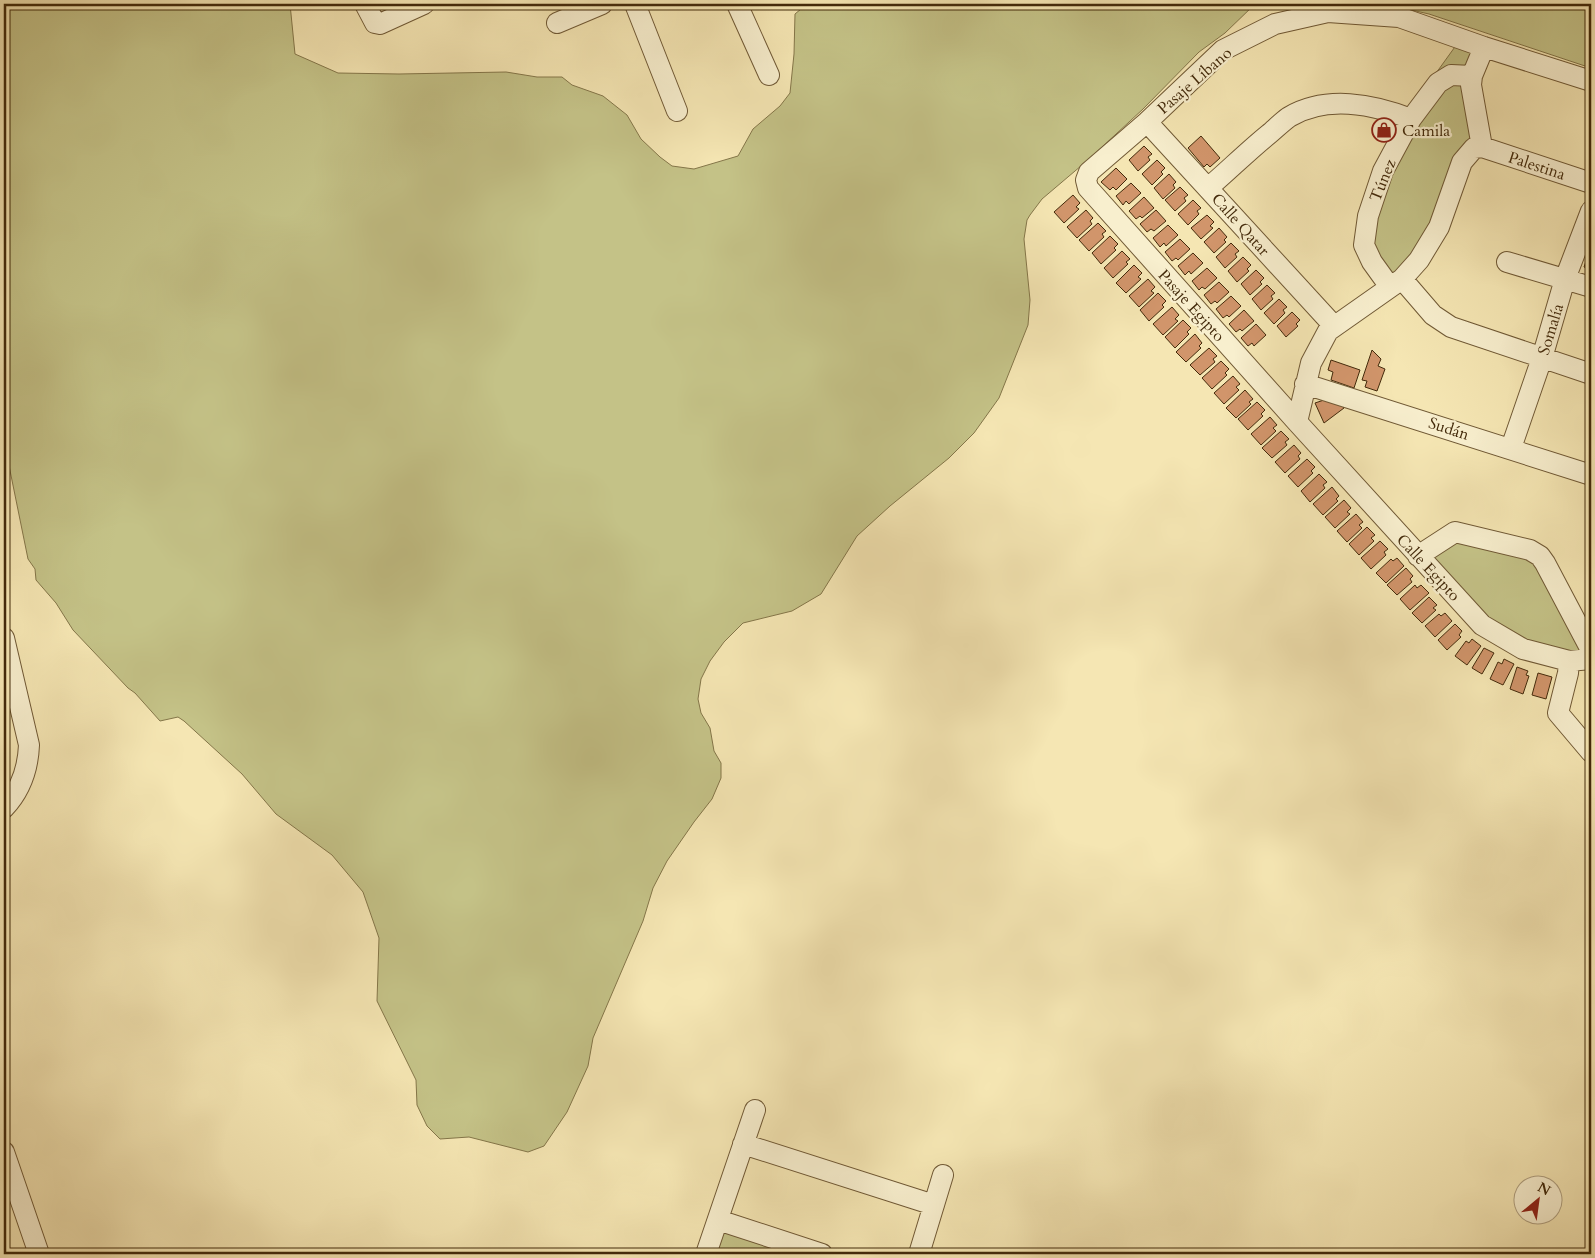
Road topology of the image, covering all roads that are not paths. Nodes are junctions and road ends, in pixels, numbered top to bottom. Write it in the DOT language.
graph roads {
  1 [pos="365,4"];
  2 [pos="424,4"];
  3 [pos="602,4"];
  4 [pos="635,4"];
  5 [pos="737,4"];
  6 [pos="557,23"];
  7 [pos="1484,47"];
  8 [pos="769,75"];
  9 [pos="1472,76"];
  10 [pos="1591,81"];
  11 [pos="677,112"];
  12 [pos="1411,119"];
  13 [pos="1147,122"];
  14 [pos="1482,147"];
  15 [pos="1591,183"];
  16 [pos="1088,188"];
  17 [pos="1208,188"];
  18 [pos="1591,211"];
  19 [pos="1507,262"];
  20 [pos="1565,279"];
  21 [pos="1396,283"];
  22 [pos="1591,287"];
  23 [pos="1334,326"];
  24 [pos="1542,358"];
  25 [pos="1591,374"];
  26 [pos="1306,384"];
  27 [pos="1297,422"];
  28 [pos="1511,448"];
  29 [pos="1591,475"];
  30 [pos="1418,556"];
  31 [pos="4,638"];
  32 [pos="1591,650"];
  33 [pos="1591,659"];
  34 [pos="1569,661"];
  35 [pos="1591,752"];
  36 [pos="4,808"];
  37 [pos="755,1110"];
  38 [pos="744,1144"];
  39 [pos="4,1152"];
  40 [pos="943,1175"];
  41 [pos="934,1205"];
  42 [pos="718,1220"];
  43 [pos="39,1254"];
  44 [pos="706,1254"];
  45 [pos="822,1254"];
  46 [pos="919,1254"];
  1 -- 2 [label="street"];
  3 -- 6 [label="street"];
  4 -- 11 [label="street"];
  5 -- 8 [label="street"];
  7 -- 9 [label="street"];
  7 -- 10 [label="street, Pasaje Líbano"];
  7 -- 13 [label="street, Pasaje Líbano"];
  9 -- 12 [label="street, Túnez"];
  9 -- 14 [label="street"];
  12 -- 17 [label="street"];
  12 -- 21 [label="street, Túnez"];
  13 -- 16 [label="street, Pasaje Líbano"];
  13 -- 17 [label="street, Calle Qatar"];
  14 -- 15 [label="street, Palestina"];
  14 -- 21 [label="street"];
  16 -- 27 [label="street, Pasaje Egipto"];
  17 -- 23 [label="street, Calle Qatar"];
  18 -- 20 [label="street, Somalía"];
  19 -- 20 [label="street"];
  20 -- 22 [label="street"];
  20 -- 24 [label="street, Somalía"];
  21 -- 23 [label="street"];
  21 -- 24 [label="street, Túnez"];
  23 -- 26 [label="street"];
  24 -- 25 [label="street, Túnez"];
  24 -- 28 [label="street, Somalía"];
  26 -- 27 [label="street"];
  26 -- 28 [label="street, Sudán"];
  27 -- 30 [label="street, Calle Egipto"];
  28 -- 29 [label="street, Sudán"];
  30 -- 32 [label="street"];
  30 -- 34 [label="street, Calle Egipto"];
  31 -- 36 [label="street"];
  33 -- 34 [label="street, Calle Egipto"];
  34 -- 35 [label="street"];
  37 -- 38 [label="street"];
  38 -- 41 [label="street"];
  38 -- 42 [label="street"];
  39 -- 43 [label="street"];
  40 -- 41 [label="street"];
  41 -- 46 [label="street"];
  42 -- 44 [label="street"];
  42 -- 45 [label="street"];
}
